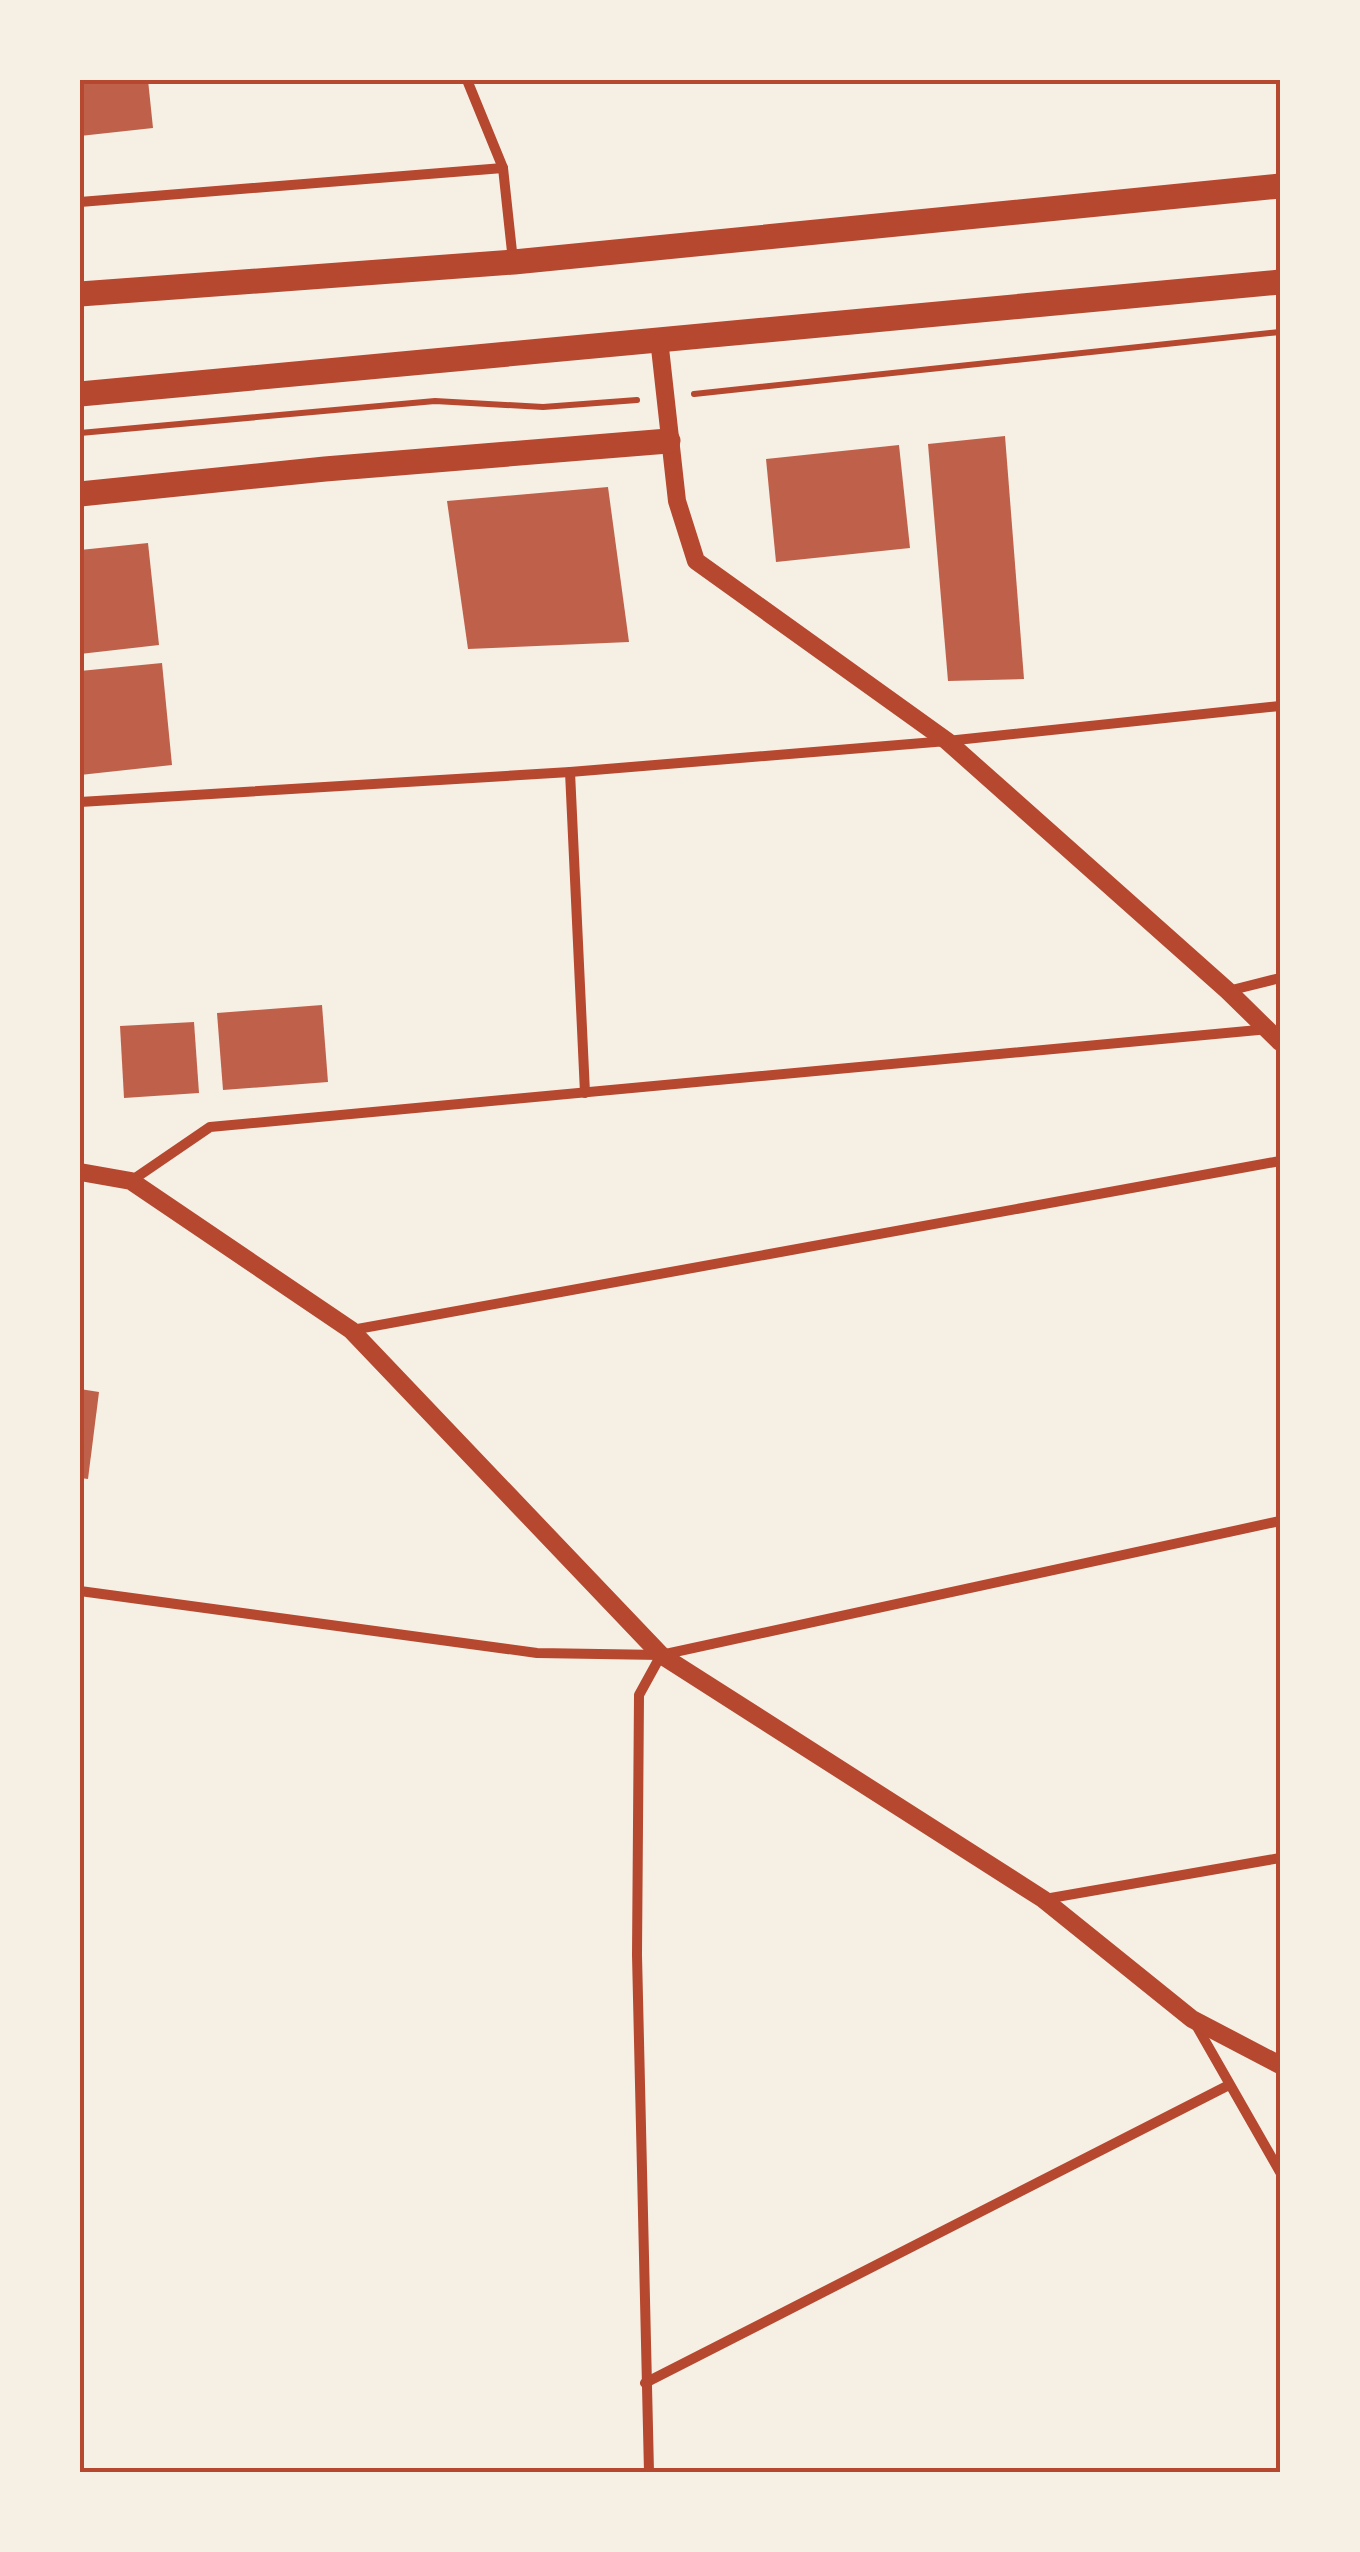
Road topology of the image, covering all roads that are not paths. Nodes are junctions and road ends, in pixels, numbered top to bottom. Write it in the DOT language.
graph roads {
  1 [pos="466,80"];
  2 [pos="503,168"];
  3 [pos="1280,186"];
  4 [pos="80,202"];
  5 [pos="514,262"];
  6 [pos="1280,282"];
  7 [pos="80,294"];
  8 [pos="659,339"];
  9 [pos="80,394"];
  10 [pos="668,441"];
  11 [pos="80,494"];
  12 [pos="1280,706"];
  13 [pos="947,741"];
  14 [pos="570,772"];
  15 [pos="80,802"];
  16 [pos="1280,978"];
  17 [pos="1228,992"];
  18 [pos="1275,1035"];
  19 [pos="585,1093"];
  20 [pos="1280,1160"];
  21 [pos="80,1172"];
  22 [pos="131,1181"];
  23 [pos="351,1330"];
  24 [pos="1280,1521"];
  25 [pos="80,1591"];
  26 [pos="661,1656"];
  27 [pos="1280,1858"];
  28 [pos="1042,1899"];
  29 [pos="1192,2019"];
  30 [pos="1280,2065"];
  31 [pos="1229,2084"];
  32 [pos="1280,2172"];
  33 [pos="645,2383"];
  34 [pos="649,2472"];
  1 -- 2 [label="street"];
  2 -- 4 [label="street"];
  2 -- 5 [label="street"];
  3 -- 5 [label="main road"];
  5 -- 7 [label="main road"];
  6 -- 8 [label="main road"];
  8 -- 9 [label="main road"];
  8 -- 10 [label="street"];
  10 -- 11 [label="main road"];
  10 -- 13 [label="street"];
  12 -- 13 [label="street"];
  13 -- 14 [label="street"];
  13 -- 17 [label="street"];
  14 -- 15 [label="street"];
  14 -- 19 [label="street"];
  16 -- 17 [label="street"];
  17 -- 18 [label="street"];
  18 -- 19 [label="street"];
  19 -- 22 [label="street"];
  20 -- 23 [label="street"];
  21 -- 22 [label="street"];
  22 -- 23 [label="street"];
  23 -- 26 [label="street"];
  24 -- 26 [label="street"];
  25 -- 26 [label="street"];
  26 -- 28 [label="street"];
  26 -- 33 [label="street"];
  27 -- 28 [label="street"];
  28 -- 29 [label="street"];
  29 -- 30 [label="street"];
  29 -- 31 [label="street"];
  31 -- 32 [label="street"];
  31 -- 33 [label="street"];
  33 -- 34 [label="street"];
}
